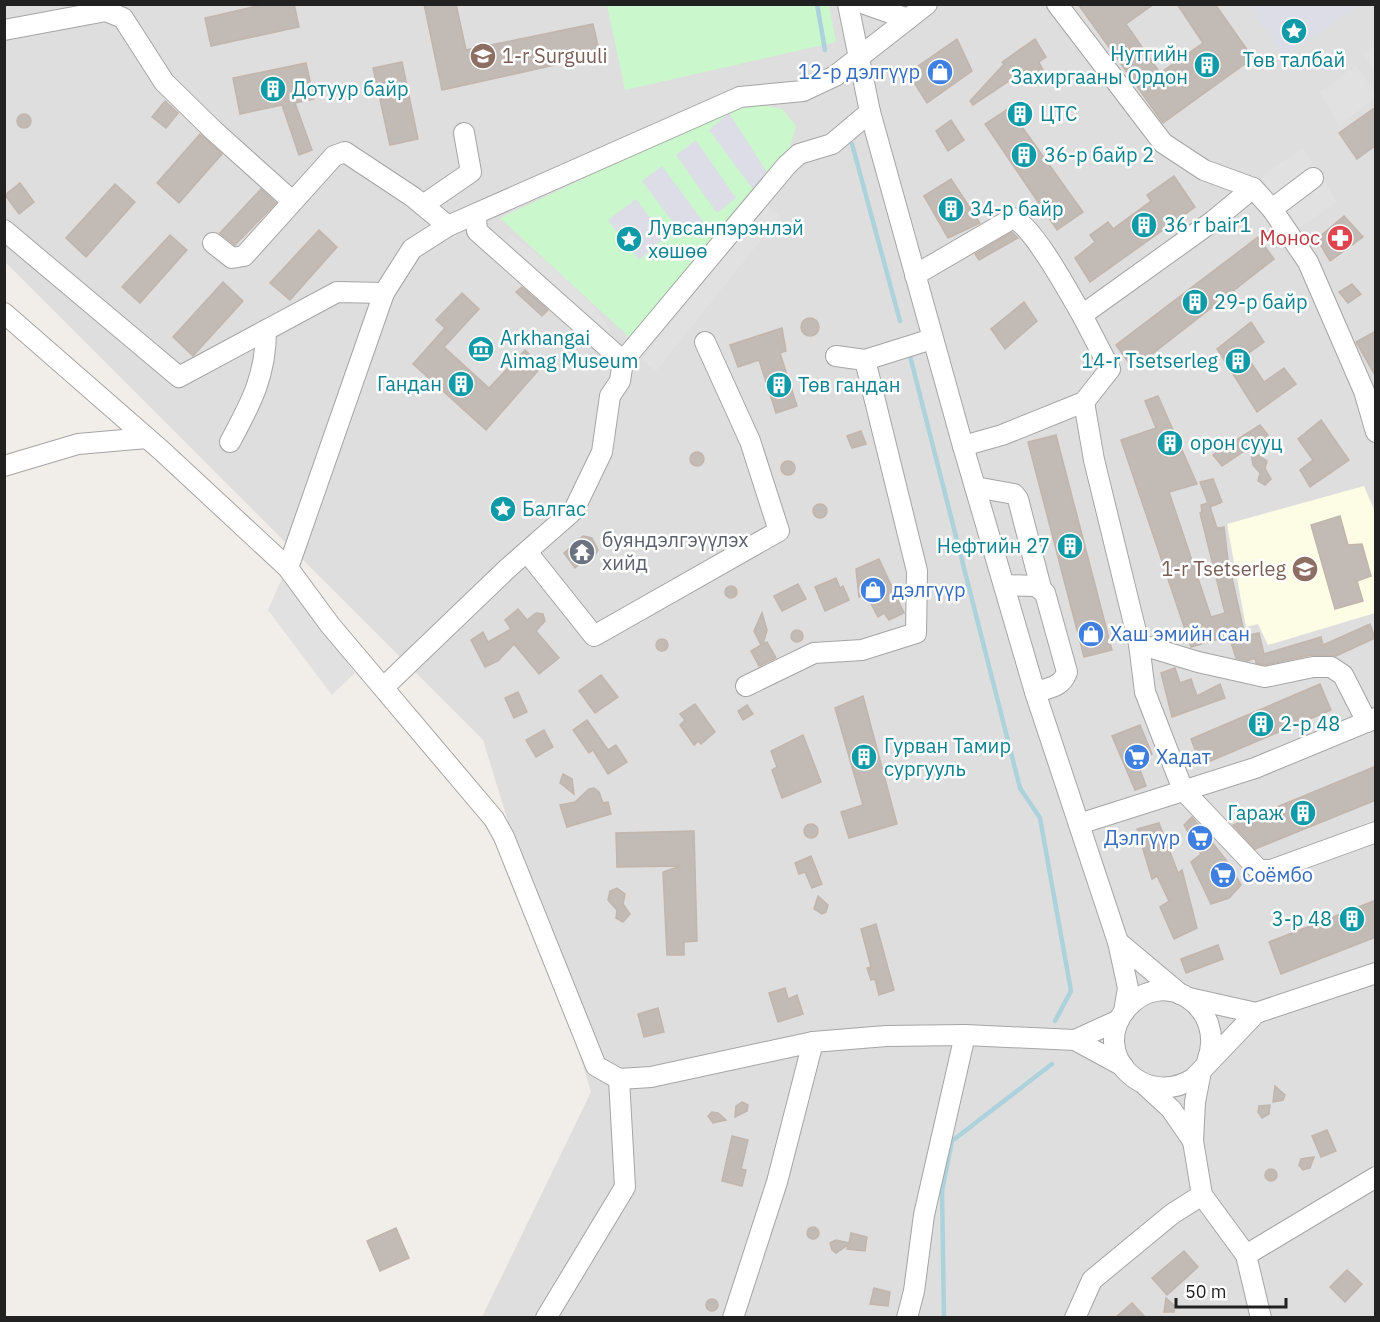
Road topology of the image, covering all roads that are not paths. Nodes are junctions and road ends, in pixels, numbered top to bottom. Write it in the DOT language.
graph roads {
  1 [pos="848,4"];
  2 [pos="866,4"];
  3 [pos="927,4"];
  4 [pos="1058,4"];
  5 [pos="908,19"];
  6 [pos="4,30"];
  7 [pos="861,58"];
  8 [pos="870,112"];
  9 [pos="464,133"];
  10 [pos="1313,178"];
  11 [pos="1252,188"];
  12 [pos="292,201"];
  13 [pos="423,205"];
  14 [pos="1272,209"];
  15 [pos="476,216"];
  16 [pos="448,226"];
  17 [pos="4,230"];
  18 [pos="213,243"];
  19 [pos="915,275"];
  20 [pos="384,293"];
  21 [pos="4,313"];
  22 [pos="1082,315"];
  23 [pos="266,330"];
  24 [pos="705,342"];
  25 [pos="916,344"];
  26 [pos="836,356"];
  27 [pos="865,360"];
  28 [pos="623,361"];
  29 [pos="1370,387"];
  30 [pos="1084,402"];
  31 [pos="1376,432"];
  32 [pos="147,438"];
  33 [pos="230,442"];
  34 [pos="963,446"];
  35 [pos="4,466"];
  36 [pos="975,487"];
  37 [pos="526,552"];
  38 [pos="288,568"];
  39 [pos="1004,585"];
  40 [pos="1041,588"];
  41 [pos="1139,644"];
  42 [pos="746,686"];
  43 [pos="384,687"];
  44 [pos="1035,692"];
  45 [pos="1371,720"];
  46 [pos="1183,790"];
  47 [pos="1079,824"];
  48 [pos="1376,832"];
  49 [pos="1118,942"];
  50 [pos="1376,973"];
  51 [pos="1184,996"];
  52 [pos="1256,1013"];
  53 [pos="1122,1016"];
  54 [pos="965,1035"];
  55 [pos="1075,1040"];
  56 [pos="813,1042"];
  57 [pos="1123,1066"];
  58 [pos="1204,1067"];
  59 [pos="619,1079"];
  60 [pos="1145,1085"];
  61 [pos="1192,1141"];
  62 [pos="1376,1177"];
  63 [pos="1202,1195"];
  64 [pos="1246,1255"];
  65 [pos="546,1317"];
  66 [pos="733,1317"];
  67 [pos="907,1317"];
  68 [pos="1075,1317"];
  69 [pos="1262,1317"];
  1 -- 7 [label="street"];
  2 -- 5 [label="street"];
  3 -- 5 [label="street"];
  4 -- 11 [label="street"];
  5 -- 7 [label="street"];
  6 -- 12 [label="street"];
  7 -- 8 [label="street"];
  7 -- 15 [label="street"];
  8 -- 19 [label="street"];
  8 -- 28 [label="street"];
  9 -- 13 [label="street"];
  10 -- 14 [label="street"];
  11 -- 14 [label="street"];
  11 -- 22 [label="street"];
  12 -- 13 [label="street"];
  12 -- 18 [label="street"];
  13 -- 16 [label="street"];
  14 -- 29 [label="street"];
  15 -- 16 [label="street"];
  15 -- 28 [label="street"];
  16 -- 20 [label="street"];
  17 -- 23 [label="street"];
  19 -- 22 [label="street"];
  19 -- 25 [label="street"];
  20 -- 23 [label="street"];
  20 -- 38 [label="street"];
  21 -- 32 [label="street"];
  22 -- 30 [label="street"];
  23 -- 33 [label="street"];
  24 -- 37 [label="street"];
  25 -- 27 [label="street"];
  25 -- 34 [label="street"];
  26 -- 27 [label="street"];
  27 -- 42 [label="street"];
  28 -- 37 [label="street"];
  29 -- 31 [label="street"];
  30 -- 34 [label="street"];
  30 -- 41 [label="street"];
  32 -- 35 [label="street"];
  32 -- 38 [label="street"];
  34 -- 36 [label="street"];
  36 -- 39 [label="street"];
  36 -- 40 [label="street"];
  37 -- 43 [label="street"];
  38 -- 43 [label="street"];
  39 -- 40 [label="street"];
  39 -- 44 [label="street"];
  40 -- 44 [label="street"];
  41 -- 45 [label="street"];
  41 -- 46 [label="street"];
  43 -- 59 [label="street"];
  44 -- 47 [label="street"];
  45 -- 46 [label="street"];
  46 -- 47 [label="street"];
  46 -- 48 [label="street"];
  47 -- 49 [label="street"];
  49 -- 51 [label="street"];
  49 -- 53 [label="street"];
  50 -- 52 [label="street"];
  51 -- 52 [label="street"];
  51 -- 53 [label="street"];
  51 -- 58 [label="street"];
  52 -- 58 [label="street"];
  53 -- 55 [label="street"];
  53 -- 57 [label="street"];
  54 -- 55 [label="street"];
  54 -- 56 [label="street"];
  54 -- 67 [label="street"];
  55 -- 57 [label="street"];
  56 -- 59 [label="street"];
  56 -- 66 [label="street"];
  57 -- 60 [label="street"];
  58 -- 60 [label="street"];
  58 -- 61 [label="street"];
  59 -- 65 [label="street"];
  60 -- 61 [label="street"];
  61 -- 63 [label="street"];
  62 -- 64 [label="street"];
  63 -- 64 [label="street"];
  63 -- 68 [label="street"];
  64 -- 69 [label="street"];
}
